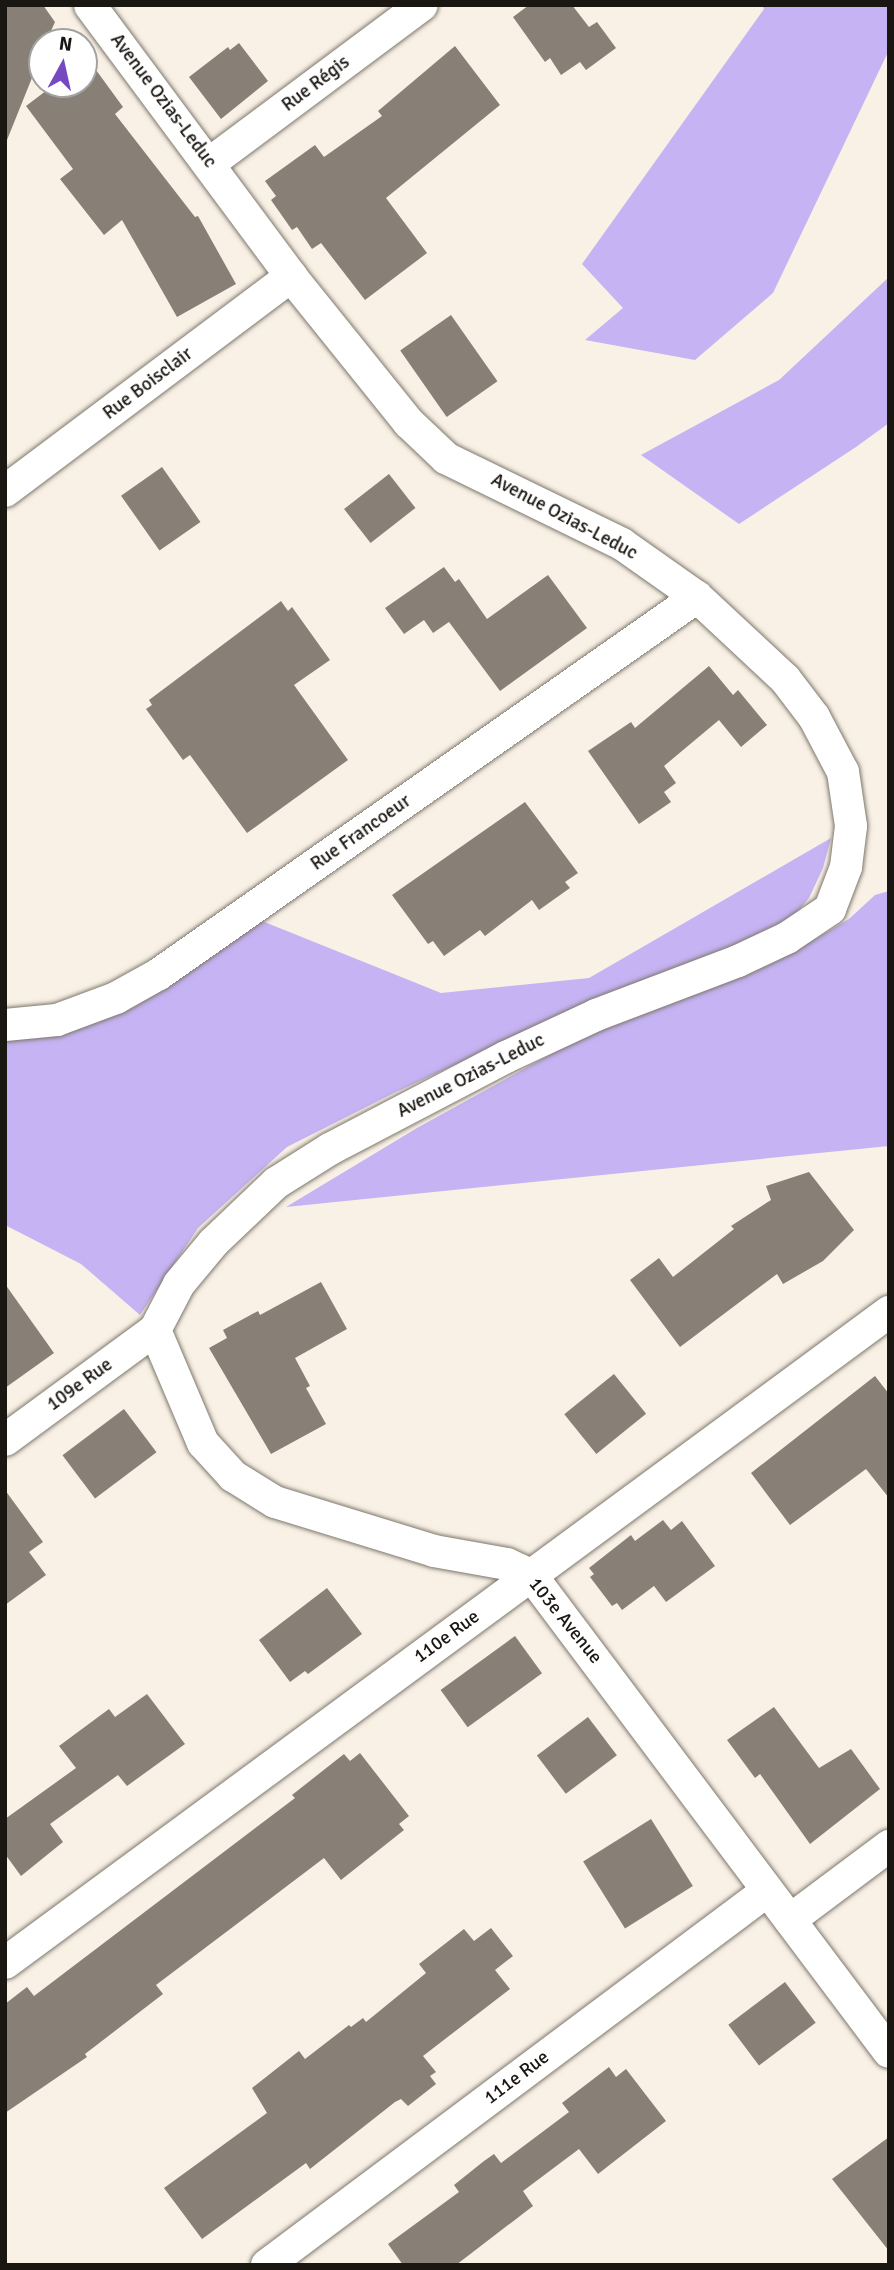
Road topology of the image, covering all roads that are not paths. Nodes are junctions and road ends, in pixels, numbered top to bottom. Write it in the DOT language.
graph roads {
  1 [pos="90,5"];
  2 [pos="422,5"];
  3 [pos="210,163"];
  4 [pos="291,276"];
  5 [pos="5,491"];
  6 [pos="696,597"];
  7 [pos="5,1025"];
  8 [pos="889,1312"];
  9 [pos="155,1330"];
  10 [pos="5,1440"];
  11 [pos="531,1575"];
  12 [pos="889,1846"];
  13 [pos="767,1891"];
  14 [pos="790,1920"];
  15 [pos="5,1963"];
  16 [pos="889,2052"];
  17 [pos="267,2265"];
  1 -- 3 [label="street, Avenue Ozias-Leduc"];
  2 -- 3 [label="street, Rue Régis"];
  3 -- 4 [label="street, Avenue Ozias-Leduc"];
  4 -- 5 [label="street, Rue Boisclair"];
  4 -- 6 [label="street, Avenue Ozias-Leduc"];
  6 -- 7 [label="street, Rue Francoeur"];
  6 -- 9 [label="street, Avenue Ozias-Leduc"];
  8 -- 11 [label="street, 110e Rue"];
  9 -- 10 [label="street, 109e Rue"];
  9 -- 11 [label="street, 103e Avenue"];
  11 -- 13 [label="street, 103e Avenue"];
  11 -- 15 [label="street, 110e Rue"];
  12 -- 14 [label="street"];
  13 -- 14 [label="street, 103e Avenue"];
  13 -- 17 [label="street, 111e Rue"];
  14 -- 16 [label="street, 103e Avenue"];
}
